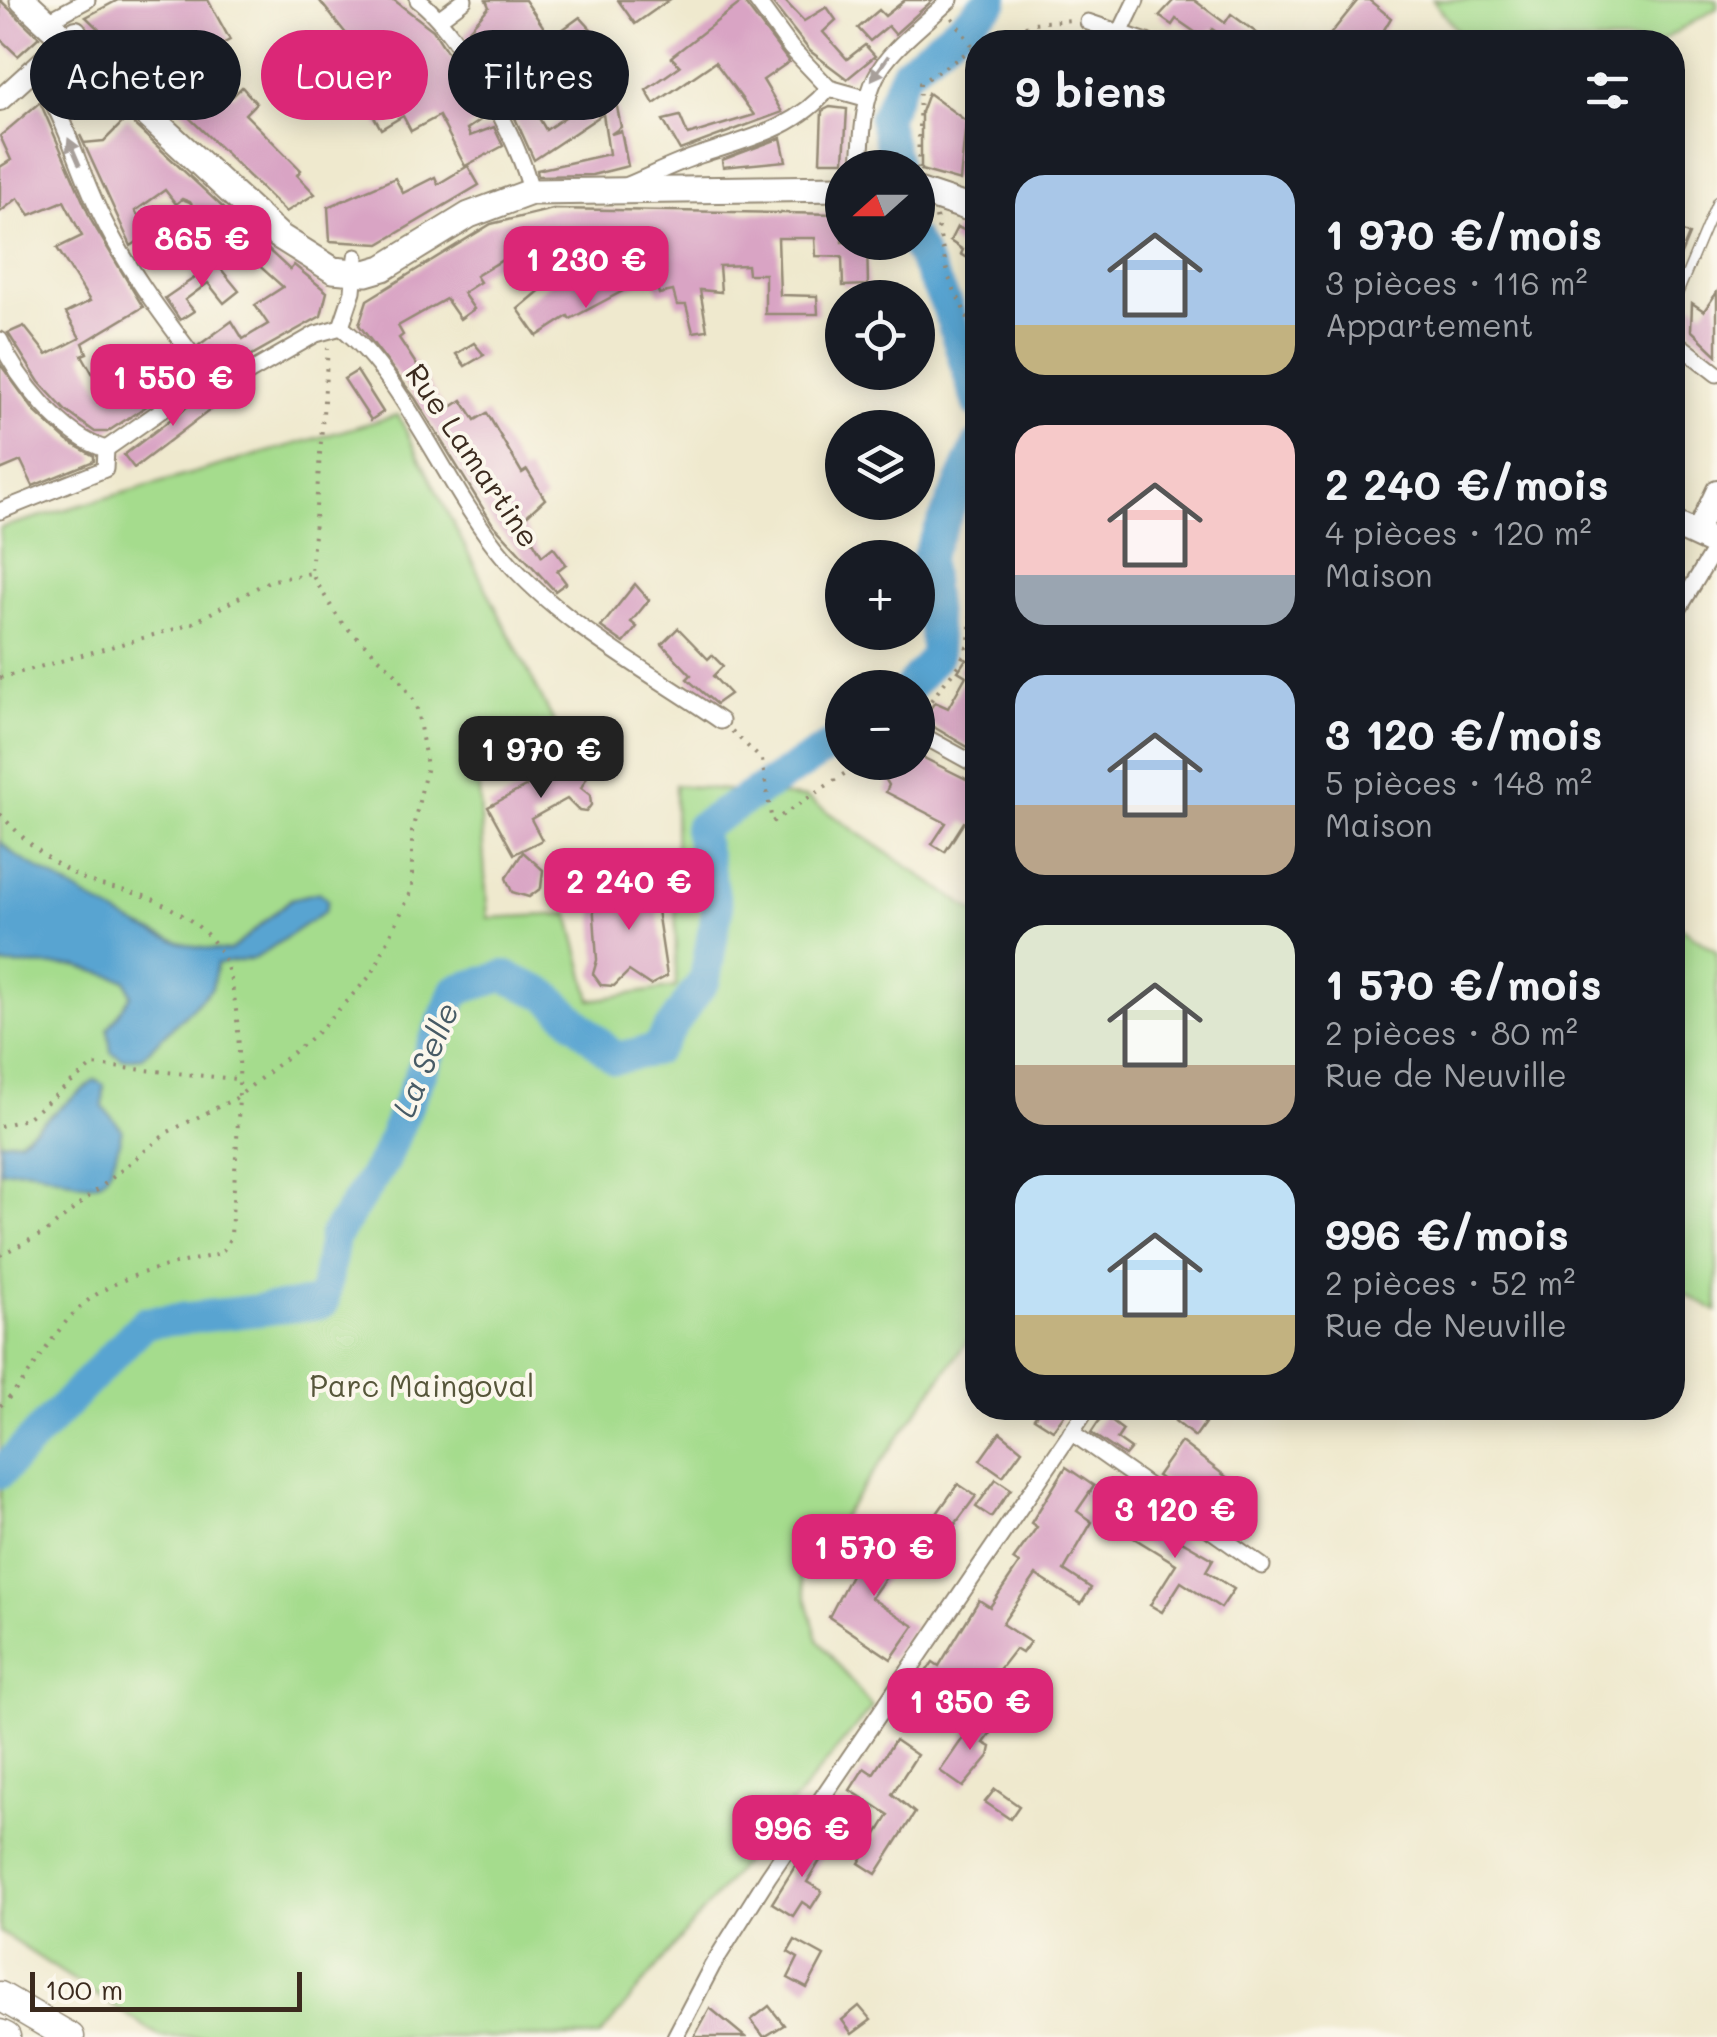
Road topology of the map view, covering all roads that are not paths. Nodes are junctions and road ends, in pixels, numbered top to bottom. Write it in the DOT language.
graph roads {
  1 [pos="22,0"];
  2 [pos="87,0"];
  3 [pos="418,0"];
  4 [pos="464,0"];
  5 [pos="756,0"];
  6 [pos="950,0"];
  7 [pos="1136,0"];
  8 [pos="440,18"];
  9 [pos="58,22"];
  10 [pos="1088,22"];
  11 [pos="1111,30"];
  12 [pos="1121,30"];
  13 [pos="30,72"];
  14 [pos="829,88"];
  15 [pos="865,98"];
  16 [pos="0,100"];
  17 [pos="60,120"];
  18 [pos="861,150"];
  19 [pos="825,188"];
  20 [pos="619,190"];
  21 [pos="531,192"];
  22 [pos="935,194"];
  23 [pos="1717,200"];
  24 [pos="965,206"];
  25 [pos="356,265"];
  26 [pos="1685,277"];
  27 [pos="342,327"];
  28 [pos="0,340"];
  29 [pos="1685,349"];
  30 [pos="1717,374"];
  31 [pos="214,384"];
  32 [pos="106,449"];
  33 [pos="1717,490"];
  34 [pos="0,511"];
  35 [pos="1701,537"];
  36 [pos="1685,583"];
  37 [pos="721,721"];
  38 [pos="935,743"];
  39 [pos="965,759"];
  40 [pos="1080,1420"];
  41 [pos="1071,1432"];
  42 [pos="1262,1566"];
  43 [pos="0,1996"];
  44 [pos="70,2037"];
  45 [pos="675,2037"];
  1 -- 9 [label="main road"];
  2 -- 9 [label="street"];
  3 -- 8 [label="street"];
  4 -- 8 [label="street"];
  5 -- 14 [label="street"];
  6 -- 15 [label="street, one-way"];
  7 -- 12 [label="street"];
  8 -- 21 [label="street"];
  9 -- 25 [label="main road"];
  10 -- 11 [label="street"];
  13 -- 16 [label="street"];
  14 -- 15 [label="street"];
  14 -- 20 [label="street"];
  15 -- 18 [label="street"];
  31 -- 17 [label="street, one-way"];
  19 -- 20 [label="main road"];
  20 -- 21 [label="main road"];
  21 -- 25 [label="main road"];
  22 -- 24 [label="main road"];
  23 -- 26 [label="lane"];
  25 -- 27 [label="street"];
  27 -- 31 [label="street"];
  27 -- 37 [label="street, Rue Lamartine"];
  28 -- 32 [label="street"];
  29 -- 30 [label="street"];
  31 -- 32 [label="street"];
  32 -- 34 [label="street"];
  33 -- 35 [label="street"];
  35 -- 36 [label="street"];
  38 -- 39 [label="street"];
  40 -- 41 [label="street"];
  41 -- 42 [label="street"];
  41 -- 45 [label="street"];
  43 -- 44 [label="highway"];
}
